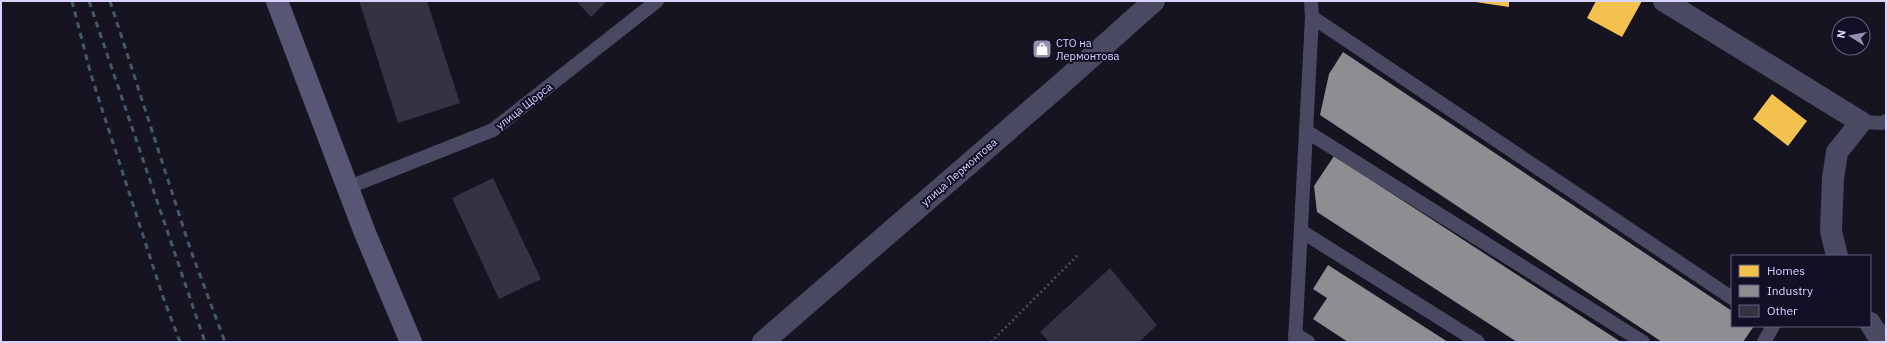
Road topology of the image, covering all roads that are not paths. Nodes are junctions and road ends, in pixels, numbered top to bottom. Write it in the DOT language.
graph roads {
  1 [pos="277,1"];
  2 [pos="657,1"];
  3 [pos="1154,1"];
  4 [pos="1311,1"];
  5 [pos="1664,1"];
  6 [pos="1312,17"];
  7 [pos="1861,122"];
  8 [pos="1886,122"];
  9 [pos="1306,131"];
  10 [pos="349,187"];
  11 [pos="1301,231"];
  12 [pos="1837,255"];
  13 [pos="1731,297"];
  14 [pos="1871,325"];
  15 [pos="1772,327"];
  16 [pos="1295,338"];
  17 [pos="411,342"];
  18 [pos="763,342"];
  19 [pos="1308,342"];
  20 [pos="1478,342"];
  21 [pos="1643,342"];
  22 [pos="1764,342"];
  23 [pos="1882,342"];
  1 -- 10 [label="main road"];
  2 -- 10 [label="lane, улица Щорса"];
  3 -- 18 [label="street, улица Лермонтова"];
  4 -- 6 [label="lane"];
  5 -- 7 [label="street"];
  6 -- 9 [label="lane"];
  6 -- 13 [label="lane"];
  7 -- 8 [label="lane"];
  7 -- 12 [label="street"];
  9 -- 11 [label="lane"];
  9 -- 21 [label="lane"];
  10 -- 17 [label="main road"];
  11 -- 16 [label="lane"];
  11 -- 20 [label="lane"];
  14 -- 23 [label="street"];
  15 -- 22 [label="lane"];
  16 -- 19 [label="lane"];
}
